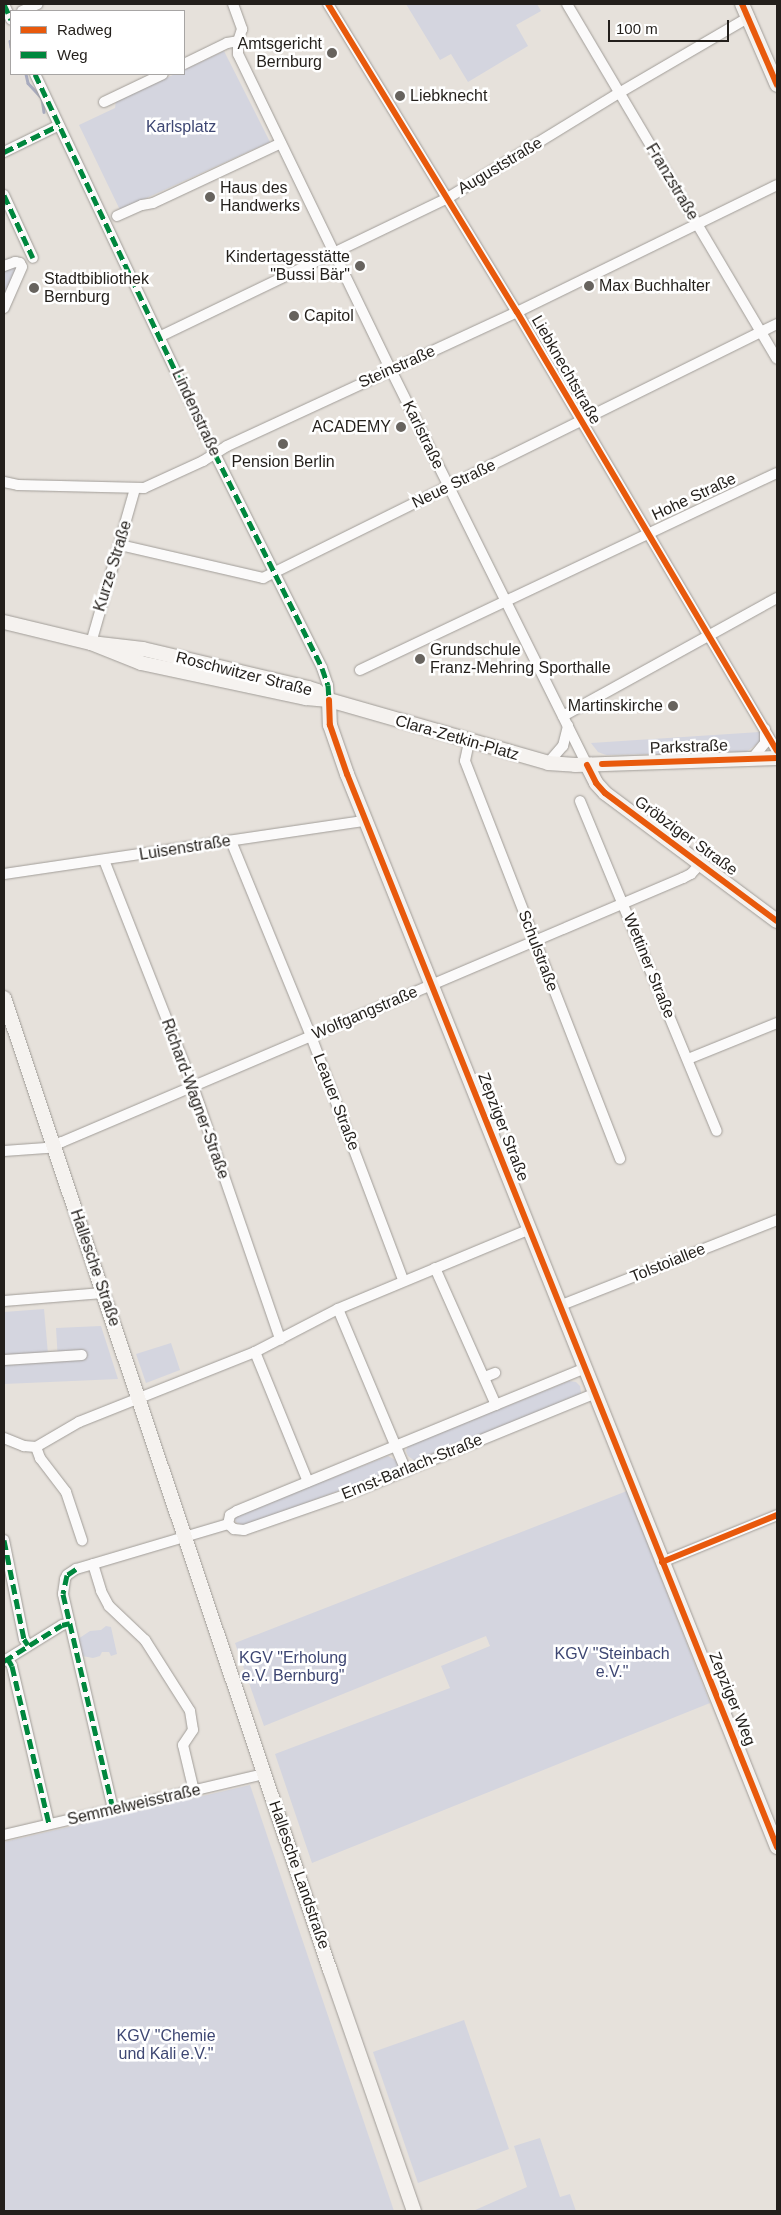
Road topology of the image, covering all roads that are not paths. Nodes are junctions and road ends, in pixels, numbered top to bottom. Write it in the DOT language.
graph roads {
  1 [pos="4,4"];
  2 [pos="38,4"];
  3 [pos="233,4"];
  4 [pos="328,4"];
  5 [pos="567,4"];
  6 [pos="742,4"];
  7 [pos="24,10"];
  8 [pos="9,18"];
  9 [pos="749,18"];
  10 [pos="238,41"];
  11 [pos="185,64"];
  12 [pos="35,75"];
  13 [pos="161,75"];
  14 [pos="777,85"];
  15 [pos="619,93"];
  16 [pos="104,102"];
  17 [pos="59,125"];
  18 [pos="281,142"];
  19 [pos="4,152"];
  20 [pos="777,185"];
  21 [pos="4,195"];
  22 [pos="446,199"];
  23 [pos="117,216"];
  24 [pos="697,224"];
  25 [pos="333,253"];
  26 [pos="33,258"];
  27 [pos="4,266"];
  28 [pos="4,308"];
  29 [pos="517,312"];
  30 [pos="777,324"];
  31 [pos="761,332"];
  32 [pos="161,336"];
  33 [pos="777,359"];
  34 [pos="390,370"];
  35 [pos="580,422"];
  36 [pos="215,454"];
  37 [pos="777,473"];
  38 [pos="4,482"];
  39 [pos="449,487"];
  40 [pos="135,490"];
  41 [pos="648,534"];
  42 [pos="120,544"];
  43 [pos="274,573"];
  44 [pos="777,598"];
  45 [pos="504,601"];
  46 [pos="4,622"];
  47 [pos="708,636"];
  48 [pos="91,643"];
  49 [pos="360,670"];
  50 [pos="329,700"];
  51 [pos="563,716"];
  52 [pos="568,726"];
  53 [pos="765,728"];
  54 [pos="469,742"];
  55 [pos="777,751"];
  56 [pos="777,758"];
  57 [pos="752,759"];
  58 [pos="548,763"];
  59 [pos="587,765"];
  60 [pos="580,801"];
  61 [pos="365,821"];
  62 [pos="231,841"];
  63 [pos="104,860"];
  64 [pos="700,864"];
  65 [pos="4,874"];
  66 [pos="623,903"];
  67 [pos="777,921"];
  68 [pos="534,941"];
  69 [pos="431,985"];
  70 [pos="5,1004"];
  71 [pos="777,1023"];
  72 [pos="311,1036"];
  73 [pos="688,1059"];
  74 [pos="193,1086"];
  75 [pos="718,1131"];
  76 [pos="54,1145"];
  77 [pos="4,1151"];
  78 [pos="620,1159"];
  79 [pos="777,1220"];
  80 [pos="528,1230"];
  81 [pos="435,1268"];
  82 [pos="403,1280"];
  83 [pos="103,1292"];
  84 [pos="4,1302"];
  85 [pos="559,1306"];
  86 [pos="338,1309"];
  87 [pos="280,1339"];
  88 [pos="255,1352"];
  89 [pos="82,1355"];
  90 [pos="4,1360"];
  91 [pos="584,1369"];
  92 [pos="495,1373"];
  93 [pos="484,1377"];
  94 [pos="594,1394"];
  95 [pos="139,1399"];
  96 [pos="496,1405"];
  97 [pos="4,1438"];
  98 [pos="395,1446"];
  99 [pos="36,1447"];
  100 [pos="406,1471"];
  101 [pos="308,1482"];
  102 [pos="777,1515"];
  103 [pos="228,1524"];
  104 [pos="186,1538"];
  105 [pos="4,1540"];
  106 [pos="82,1540"];
  107 [pos="662,1562"];
  108 [pos="93,1564"];
  109 [pos="70,1623"];
  110 [pos="28,1645"];
  111 [pos="6,1660"];
  112 [pos="265,1774"];
  113 [pos="194,1791"];
  114 [pos="113,1810"];
  115 [pos="49,1824"];
  116 [pos="4,1835"];
  117 [pos="777,1846"];
  118 [pos="414,2211"];
  1 -- 8 [label="street"];
  2 -- 7 [label="street"];
  3 -- 10 [label="street"];
  4 -- 22 [label="street, Liebknechtstraße"];
  5 -- 15 [label="street, Franzstraße"];
  6 -- 9 [label="main road"];
  9 -- 14 [label="main road"];
  9 -- 15 [label="street, Auguststraße"];
  10 -- 11 [label="street"];
  10 -- 18 [label="street"];
  12 -- 17 [label="street, Lindenstraße"];
  13 -- 16 [label="street"];
  15 -- 22 [label="street, Auguststraße"];
  15 -- 24 [label="street, Franzstraße"];
  17 -- 19 [label="street"];
  17 -- 32 [label="street, Lindenstraße"];
  18 -- 23 [label="street"];
  18 -- 25 [label="street, Karlstraße"];
  20 -- 24 [label="street, Steinstraße"];
  21 -- 26 [label="street"];
  22 -- 25 [label="street, Auguststraße"];
  22 -- 29 [label="street, Liebknechtstraße"];
  24 -- 29 [label="street, Steinstraße"];
  24 -- 31 [label="street, Franzstraße"];
  25 -- 32 [label="street, Auguststraße"];
  25 -- 34 [label="street, Karlstraße"];
  27 -- 28 [label="street"];
  29 -- 34 [label="street, Steinstraße"];
  29 -- 35 [label="street, Liebknechtstraße"];
  30 -- 31 [label="street, Neue Straße"];
  31 -- 33 [label="street, Franzstraße"];
  31 -- 35 [label="street, Neue Straße"];
  32 -- 36 [label="street, Lindenstraße"];
  34 -- 36 [label="street, Steinstraße"];
  34 -- 39 [label="street, Karlstraße"];
  35 -- 39 [label="street, Neue Straße"];
  35 -- 41 [label="street, Liebknechtstraße"];
  36 -- 40 [label="street, Steinstraße"];
  36 -- 43 [label="street, Lindenstraße"];
  37 -- 41 [label="street, Hohe Straße"];
  38 -- 40 [label="street, Steinstraße"];
  39 -- 43 [label="street, Neue Straße"];
  39 -- 45 [label="street, Karlstraße"];
  40 -- 42 [label="street, Kurze Straße"];
  41 -- 45 [label="street, Hohe Straße"];
  41 -- 47 [label="street, Liebknechtstraße"];
  42 -- 43 [label="street, Neue Straße"];
  42 -- 48 [label="street, Kurze Straße"];
  43 -- 50 [label="street, Lindenstraße"];
  44 -- 47 [label="street"];
  45 -- 49 [label="street, Hohe Straße"];
  45 -- 51 [label="street, Karlstraße"];
  46 -- 48 [label="main road, Roschwitzer Straße"];
  47 -- 51 [label="street"];
  47 -- 53 [label="street, Liebknechtstraße"];
  48 -- 50 [label="main road, Roschwitzer Straße"];
  50 -- 54 [label="main road, Clara-Zetkin-Platz"];
  50 -- 61 [label="main road, Zepziger Straße"];
  51 -- 52 [label="street, Karlstraße"];
  52 -- 58 [label="street"];
  52 -- 59 [label="street, Karlstraße"];
  53 -- 55 [label="street, Liebknechtstraße"];
  53 -- 57 [label="street"];
  54 -- 58 [label="main road, Clara-Zetkin-Platz"];
  54 -- 68 [label="street, Schulstraße"];
  56 -- 57 [label="main road, Parkstraße"];
  57 -- 59 [label="main road, Parkstraße"];
  58 -- 59 [label="main road, Clara-Zetkin-Platz"];
  59 -- 64 [label="main road, Gröbziger Straße"];
  60 -- 66 [label="street, Wettiner Straße"];
  61 -- 62 [label="street, Luisenstraße"];
  61 -- 69 [label="main road, Zepziger Straße"];
  62 -- 63 [label="street, Luisenstraße"];
  62 -- 72 [label="street, Leauer Straße"];
  63 -- 65 [label="street, Luisenstraße"];
  63 -- 74 [label="street, Richard-Wagner-Straße"];
  64 -- 66 [label="street, Wolfgangstraße"];
  64 -- 67 [label="main road, Gröbziger Straße"];
  66 -- 68 [label="street, Wolfgangstraße"];
  66 -- 73 [label="street, Wettiner Straße"];
  68 -- 69 [label="street, Wolfgangstraße"];
  68 -- 78 [label="street, Schulstraße"];
  69 -- 72 [label="street, Wolfgangstraße"];
  69 -- 80 [label="main road, Zepziger Straße"];
  70 -- 76 [label="main road, Hallesche Straße"];
  71 -- 73 [label="street"];
  72 -- 74 [label="street, Wolfgangstraße"];
  72 -- 82 [label="street, Leauer Straße"];
  73 -- 75 [label="street, Wettiner Straße"];
  74 -- 76 [label="street, Wolfgangstraße"];
  74 -- 87 [label="street, Richard-Wagner-Straße"];
  76 -- 77 [label="street, Wolfgangstraße"];
  76 -- 83 [label="main road, Hallesche Straße"];
  79 -- 85 [label="street, Tolstoiallee"];
  80 -- 81 [label="street"];
  80 -- 85 [label="main road, Zepziger Straße"];
  81 -- 82 [label="street"];
  81 -- 93 [label="street"];
  82 -- 86 [label="street"];
  83 -- 84 [label="street"];
  83 -- 95 [label="main road, Hallesche Straße"];
  85 -- 91 [label="main road, Zepziger Straße"];
  86 -- 87 [label="street"];
  86 -- 98 [label="street"];
  87 -- 88 [label="street"];
  88 -- 95 [label="street"];
  88 -- 101 [label="street"];
  89 -- 90 [label="street"];
  91 -- 94 [label="main road, Zepziger Straße"];
  91 -- 96 [label="street, Ernst-Barlach-Straße"];
  92 -- 93 [label="street"];
  93 -- 96 [label="street"];
  94 -- 100 [label="street, Ernst-Barlach-Straße"];
  94 -- 107 [label="main road, Zepziger Straße"];
  95 -- 99 [label="street"];
  95 -- 104 [label="main road, Hallesche Straße"];
  96 -- 98 [label="street, Ernst-Barlach-Straße"];
  97 -- 99 [label="street"];
  98 -- 100 [label="street"];
  98 -- 101 [label="street, Ernst-Barlach-Straße"];
  99 -- 106 [label="street"];
  100 -- 103 [label="street, Ernst-Barlach-Straße"];
  101 -- 103 [label="street, Ernst-Barlach-Straße"];
  102 -- 107 [label="street"];
  103 -- 104 [label="street, Ernst-Barlach-Straße"];
  104 -- 108 [label="street, Ernst-Barlach-Straße"];
  104 -- 112 [label="main road, Hallesche Landstraße"];
  105 -- 110 [label="street"];
  107 -- 117 [label="main road, Zepziger Weg"];
  108 -- 109 [label="street, Ernst-Barlach-Straße"];
  108 -- 113 [label="street"];
  109 -- 110 [label="street"];
  109 -- 114 [label="street, Ernst-Barlach-Straße"];
  110 -- 111 [label="street"];
  111 -- 115 [label="street"];
  112 -- 113 [label="street, Semmelweisstraße"];
  112 -- 118 [label="main road, Hallesche Landstraße"];
  113 -- 114 [label="street, Semmelweisstraße"];
  114 -- 115 [label="street, Semmelweisstraße"];
  115 -- 116 [label="street, Semmelweisstraße"];
}
